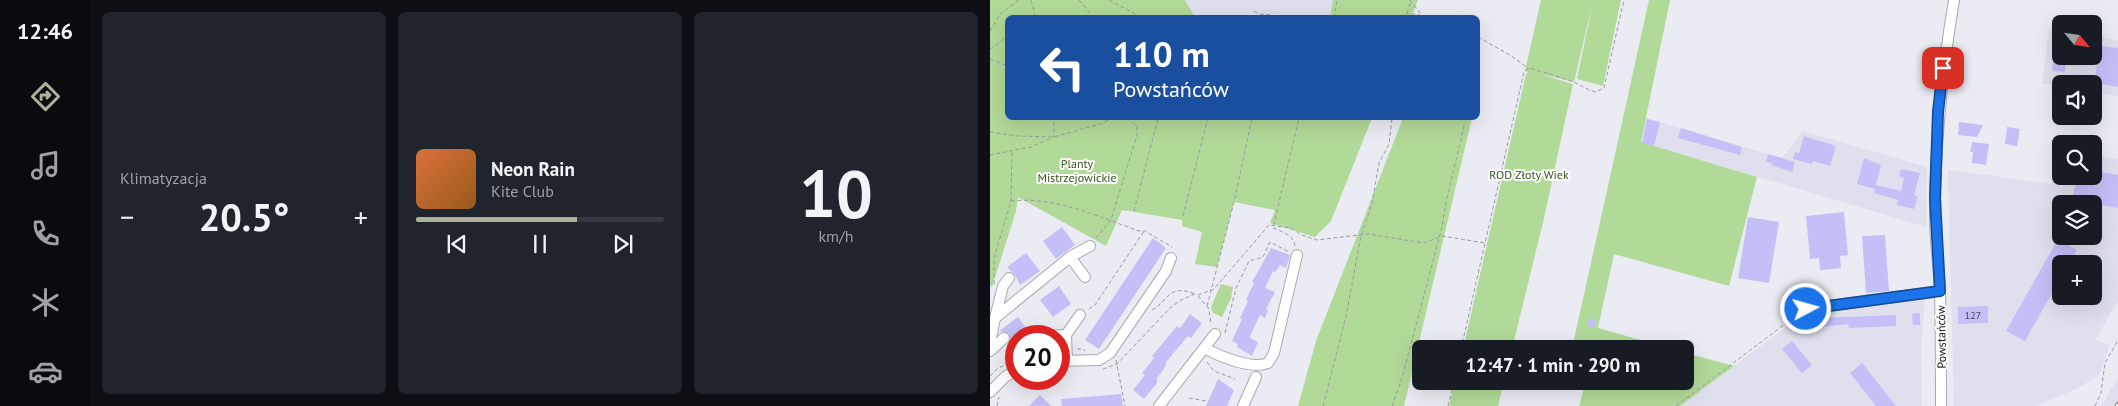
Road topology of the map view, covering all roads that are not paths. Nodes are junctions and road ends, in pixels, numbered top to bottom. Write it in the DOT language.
graph roads {
  1 [pos="1954,0"];
  2 [pos="1090,246"];
  3 [pos="1294,252"];
  4 [pos="1070,257"];
  5 [pos="1171,258"];
  6 [pos="1084,277"];
  7 [pos="1009,278"];
  8 [pos="1940,291"];
  9 [pos="1804,305"];
  10 [pos="1080,315"];
  11 [pos="995,318"];
  12 [pos="1070,329"];
  13 [pos="1219,335"];
  14 [pos="1004,338"];
  15 [pos="990,343"];
  16 [pos="1204,348"];
  17 [pos="990,351"];
  18 [pos="1070,361"];
  19 [pos="1005,376"];
  20 [pos="1256,377"];
  21 [pos="995,394"];
  22 [pos="1159,406"];
  23 [pos="1243,406"];
  24 [pos="1941,406"];
  1 -- 8 [label="street, Powstańców"];
  2 -- 4 [label="street"];
  3 -- 16 [label="street"];
  4 -- 6 [label="street"];
  4 -- 11 [label="street"];
  5 -- 18 [label="street"];
  7 -- 11 [label="street"];
  8 -- 9 [label="street"];
  8 -- 24 [label="street, Powstańców"];
  10 -- 12 [label="street"];
  11 -- 15 [label="street"];
  13 -- 16 [label="street"];
  14 -- 17 [label="street"];
  16 -- 22 [label="street"];
  19 -- 21 [label="street"];
  20 -- 23 [label="street"];
}
